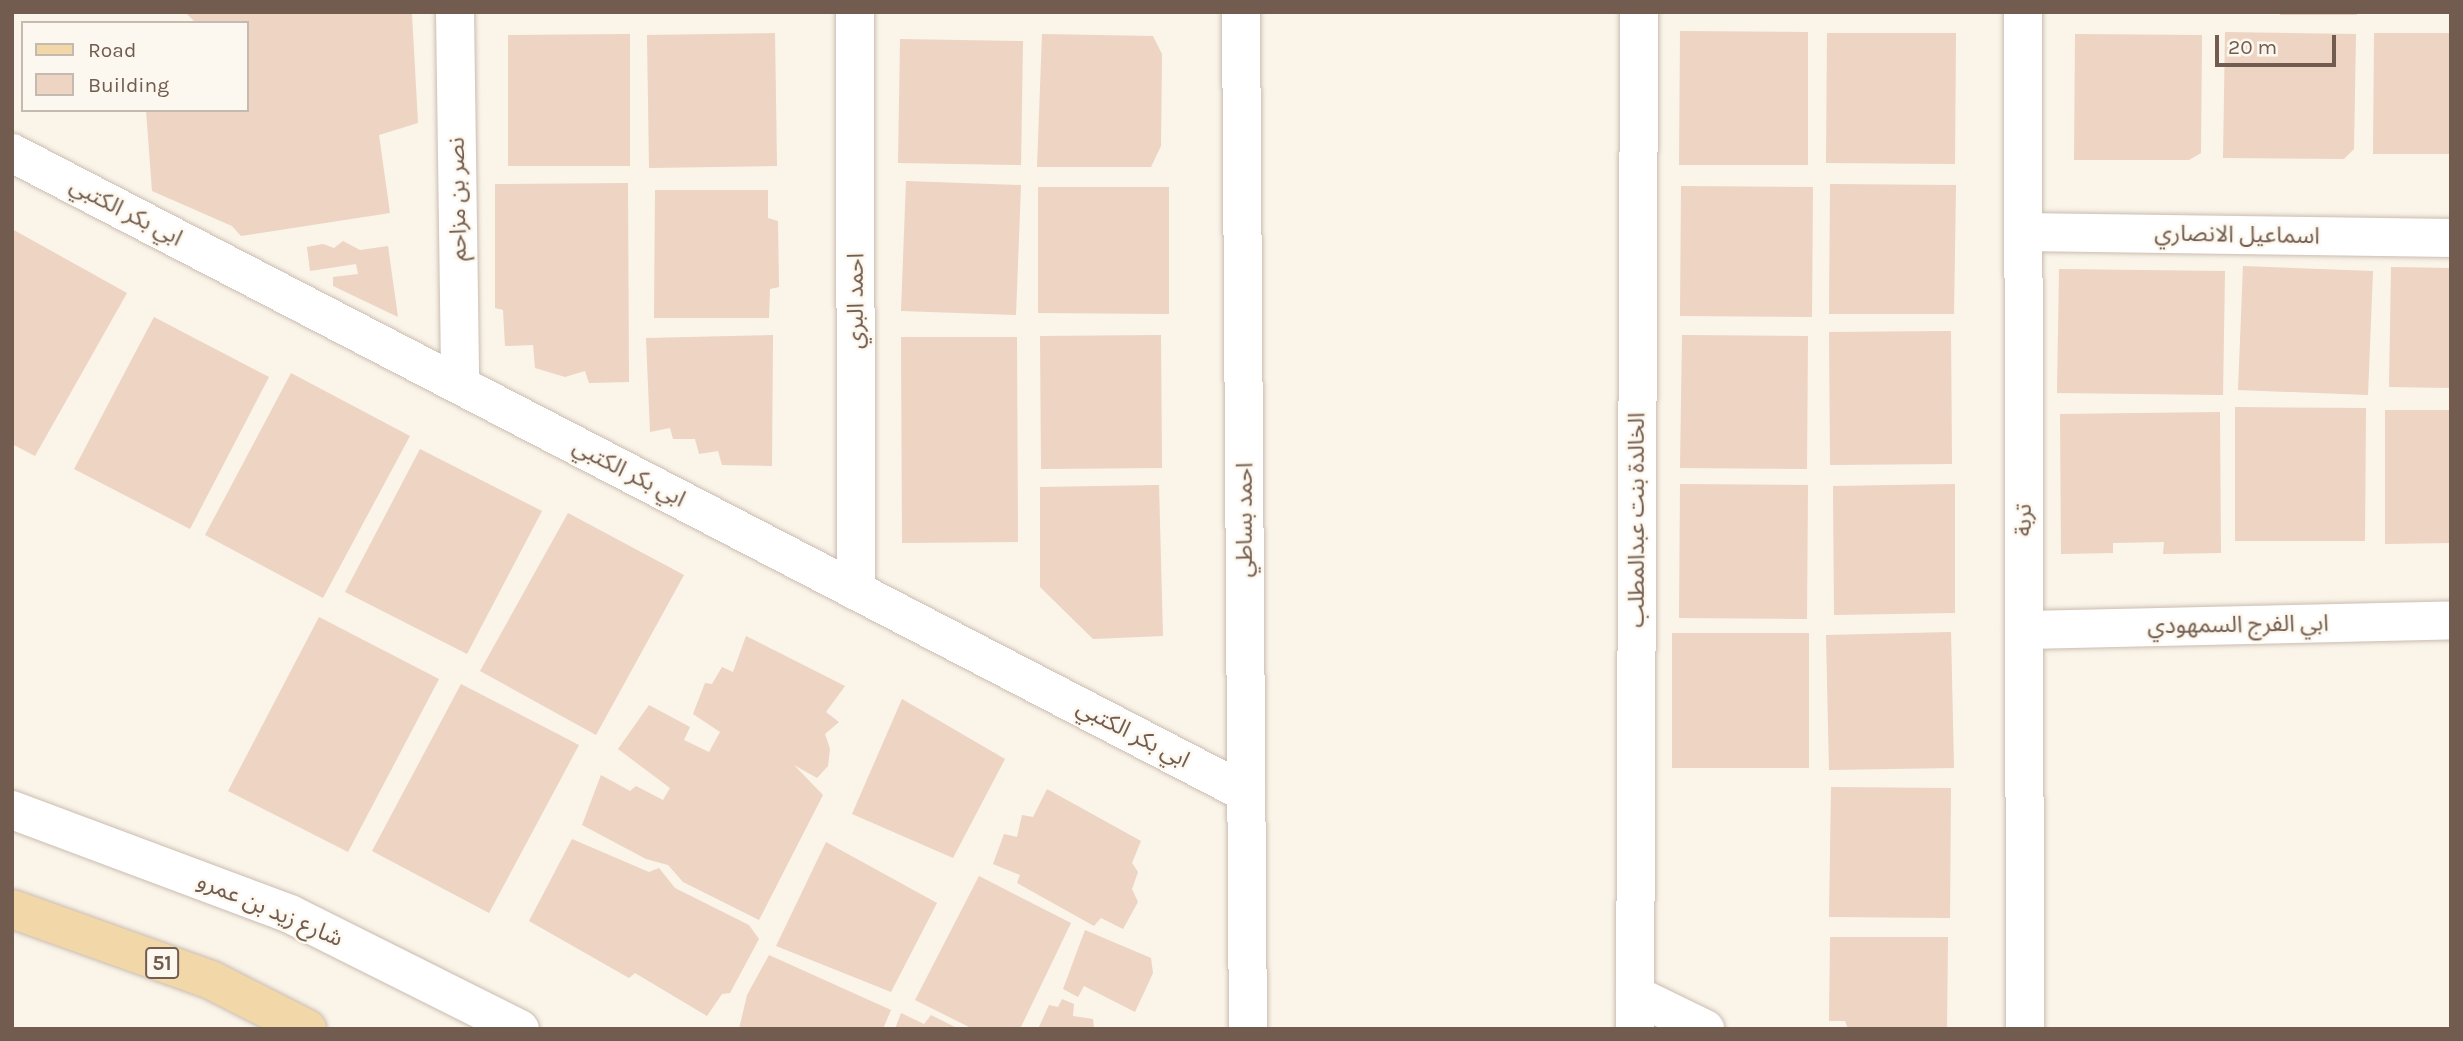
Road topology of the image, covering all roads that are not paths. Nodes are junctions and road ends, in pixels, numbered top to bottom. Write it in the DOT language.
graph roads {
  1 [pos="455,12"];
  2 [pos="855,12"];
  3 [pos="1241,12"];
  4 [pos="1639,12"];
  5 [pos="2023,12"];
  6 [pos="12,153"];
  7 [pos="2024,232"];
  8 [pos="2451,238"];
  9 [pos="460,385"];
  10 [pos="856,591"];
  11 [pos="2451,620"];
  12 [pos="2024,630"];
  13 [pos="1247,793"];
  14 [pos="12,810"];
  15 [pos="12,909"];
  16 [pos="1635,1012"];
  17 [pos="307,1029"];
  18 [pos="520,1029"];
  19 [pos="1248,1029"];
  20 [pos="1705,1029"];
  21 [pos="2025,1029"];
  1 -- 9 [label="street, نصر بن مزاحم"];
  2 -- 10 [label="street, احمد البري"];
  3 -- 13 [label="street, احمد بساطي"];
  4 -- 16 [label="street, الخالدة بنت عبدالمطلب"];
  5 -- 7 [label="street, تربة"];
  6 -- 9 [label="street, ابي بكر الكتبي"];
  7 -- 8 [label="street, اسماعيل الانصاري"];
  7 -- 12 [label="street, تربة"];
  9 -- 10 [label="street, ابي بكر الكتبي"];
  10 -- 13 [label="street, ابي بكر الكتبي"];
  11 -- 12 [label="street, ابي الفرج السمهودي"];
  12 -- 21 [label="street, تربة"];
  13 -- 19 [label="street, احمد بساطي"];
  14 -- 18 [label="street, شارع زيد بن عمرو"];
  15 -- 17 [label="main road, 51"];
  16 -- 20 [label="street"];
}
